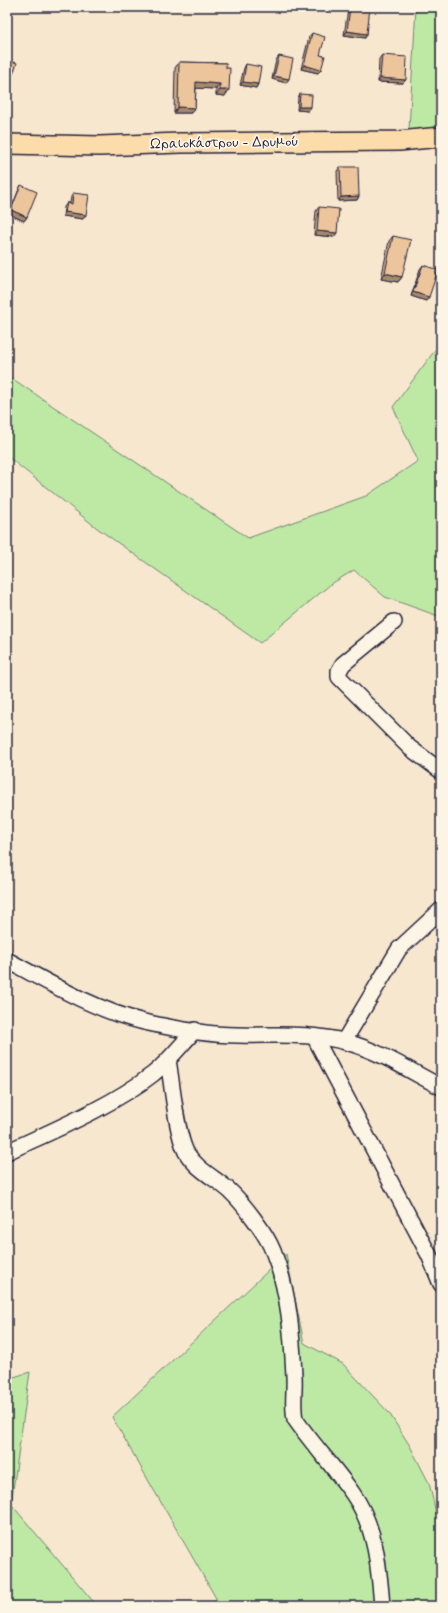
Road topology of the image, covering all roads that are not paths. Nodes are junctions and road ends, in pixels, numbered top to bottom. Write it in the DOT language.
graph roads {
  1 [pos="441,137"];
  2 [pos="7,144"];
  3 [pos="394,622"];
  4 [pos="441,771"];
  5 [pos="441,910"];
  6 [pos="7,960"];
  7 [pos="195,1030"];
  8 [pos="315,1038"];
  9 [pos="344,1041"];
  10 [pos="168,1060"];
  11 [pos="441,1087"];
  12 [pos="7,1152"];
  13 [pos="441,1284"];
  14 [pos="382,1606"];
  1 -- 2 [label="main road, Ωραιοκάστρου - Δρυμού"];
  3 -- 4 [label="street"];
  5 -- 9 [label="street"];
  6 -- 7 [label="street"];
  7 -- 8 [label="street"];
  7 -- 10 [label="street"];
  8 -- 9 [label="street"];
  8 -- 13 [label="street"];
  9 -- 11 [label="street"];
  10 -- 12 [label="street"];
  10 -- 14 [label="street"];
}
